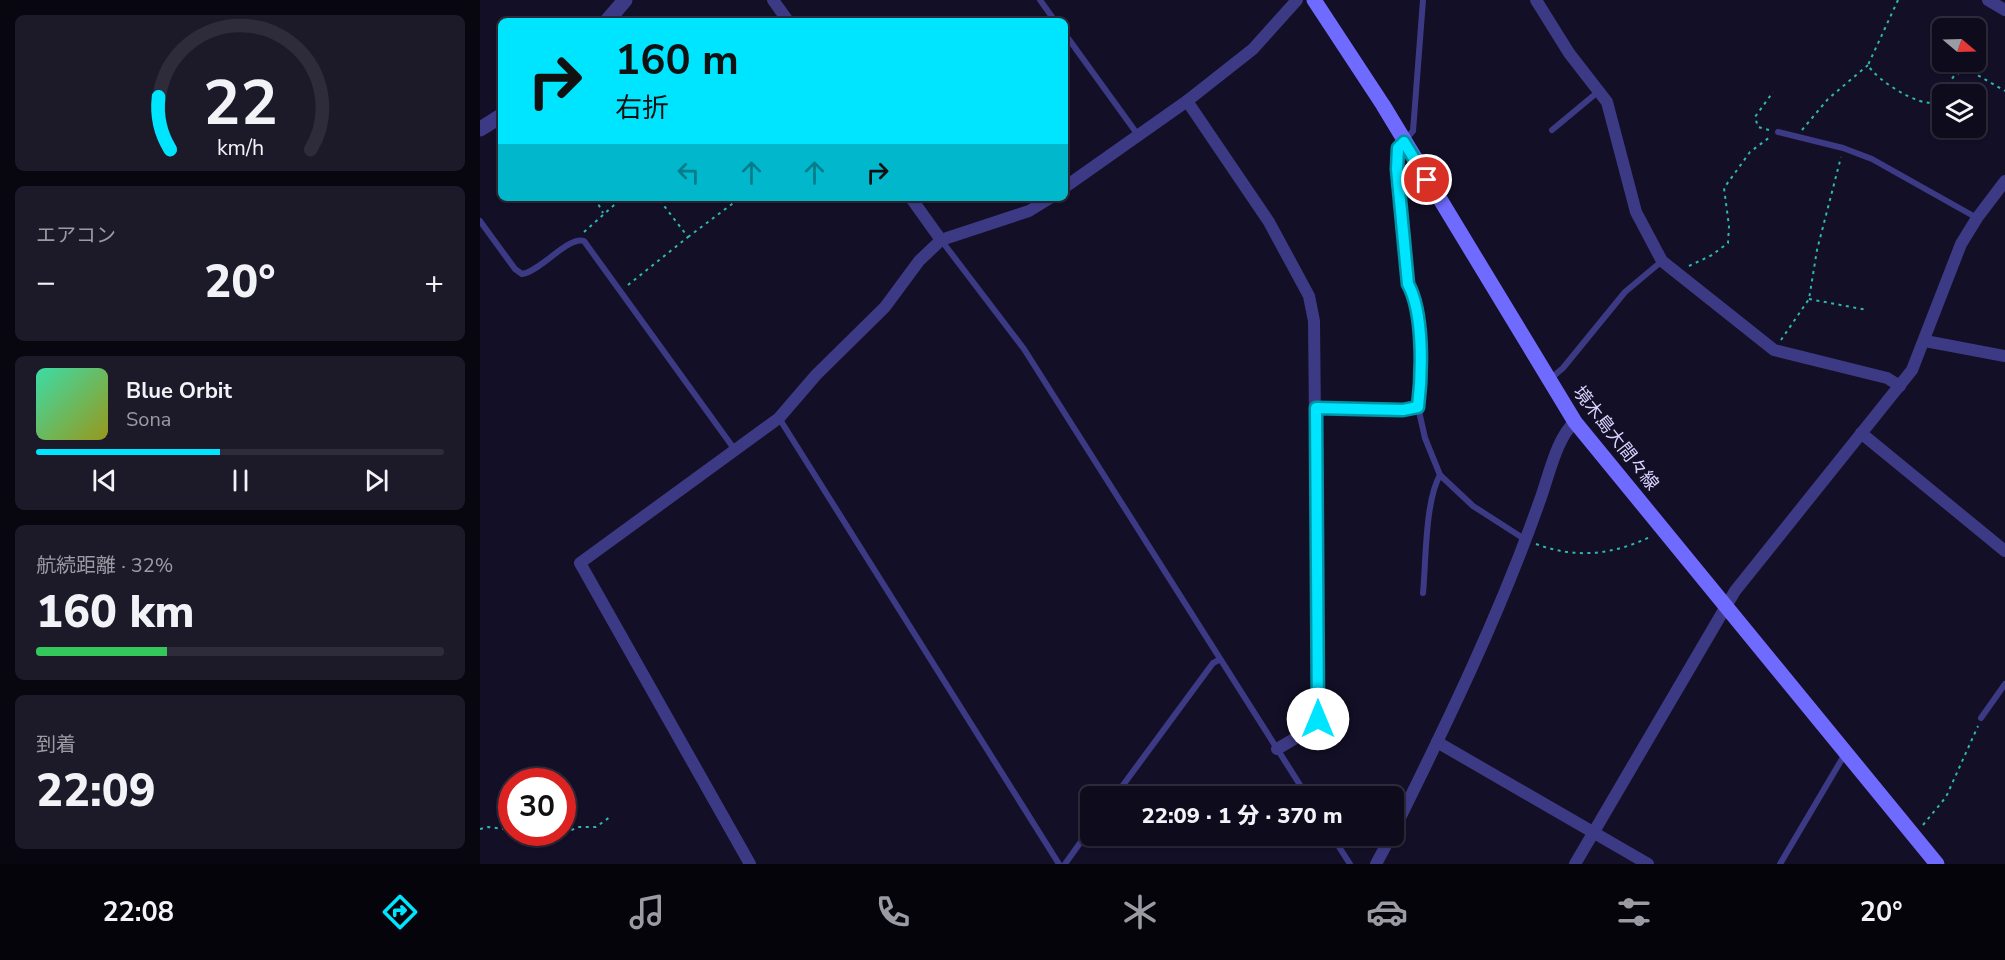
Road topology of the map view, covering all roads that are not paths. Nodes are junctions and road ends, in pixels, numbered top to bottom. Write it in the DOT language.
graph roads {
  1 [pos="625,0"];
  2 [pos="773,0"];
  3 [pos="1040,0"];
  4 [pos="1298,0"];
  5 [pos="1314,0"];
  6 [pos="1423,0"];
  7 [pos="1536,0"];
  8 [pos="1988,0"];
  9 [pos="2005,10"];
  10 [pos="610,18"];
  11 [pos="786,18"];
  12 [pos="1053,18"];
  13 [pos="1068,38"];
  14 [pos="1599,91"];
  15 [pos="1187,101"];
  16 [pos="498,118"];
  17 [pos="480,129"];
  18 [pos="1552,130"];
  19 [pos="1778,132"];
  20 [pos="1139,135"];
  21 [pos="1404,142"];
  22 [pos="2005,181"];
  23 [pos="1068,185"];
  24 [pos="914,201"];
  25 [pos="1045,201"];
  26 [pos="1977,218"];
  27 [pos="480,221"];
  28 [pos="941,240"];
  29 [pos="1662,261"];
  30 [pos="1925,341"];
  31 [pos="2005,356"];
  32 [pos="1548,381"];
  33 [pos="1900,386"];
  34 [pos="1418,407"];
  35 [pos="1316,408"];
  36 [pos="779,418"];
  37 [pos="1575,422"];
  38 [pos="1861,433"];
  39 [pos="735,450"];
  40 [pos="1440,475"];
  41 [pos="1526,540"];
  42 [pos="2005,551"];
  43 [pos="1423,593"];
  44 [pos="1726,606"];
  45 [pos="1219,660"];
  46 [pos="2005,684"];
  47 [pos="1981,718"];
  48 [pos="1437,742"];
  49 [pos="1277,749"];
  50 [pos="1848,754"];
  51 [pos="1122,786"];
  52 [pos="1301,786"];
  53 [pos="1404,810"];
  54 [pos="1594,832"];
  55 [pos="1080,843"];
  56 [pos="1338,846"];
  57 [pos="1386,846"];
  58 [pos="750,864"];
  59 [pos="1059,864"];
  60 [pos="1065,864"];
  61 [pos="1350,864"];
  62 [pos="1376,864"];
  63 [pos="1575,864"];
  64 [pos="1648,864"];
  65 [pos="1780,864"];
  66 [pos="1937,864"];
  1 -- 10 [label="street"];
  2 -- 11 [label="street"];
  3 -- 12 [label="lane"];
  4 -- 15 [label="street"];
  5 -- 21 [label="main road, 境木島大間々線"];
  6 -- 21 [label="lane"];
  7 -- 14 [label="street"];
  8 -- 9 [label="street"];
  13 -- 20 [label="lane"];
  14 -- 18 [label="lane"];
  14 -- 29 [label="street"];
  15 -- 20 [label="street"];
  15 -- 35 [label="street"];
  16 -- 17 [label="street"];
  19 -- 26 [label="lane"];
  20 -- 23 [label="street"];
  21 -- 32 [label="main road, 境木島大間々線"];
  21 -- 34 [label="lane"];
  22 -- 26 [label="street"];
  24 -- 28 [label="street"];
  25 -- 28 [label="street"];
  26 -- 30 [label="street"];
  27 -- 39 [label="lane"];
  28 -- 36 [label="street"];
  28 -- 45 [label="lane"];
  29 -- 32 [label="lane"];
  29 -- 33 [label="street"];
  30 -- 31 [label="street"];
  30 -- 33 [label="street"];
  32 -- 37 [label="main road, 境木島大間々線"];
  33 -- 38 [label="street"];
  34 -- 35 [label="lane"];
  34 -- 40 [label="lane"];
  35 -- 49 [label="street"];
  36 -- 39 [label="street"];
  36 -- 59 [label="lane"];
  37 -- 41 [label="street"];
  37 -- 44 [label="main road, 境木島大間々線"];
  38 -- 42 [label="street"];
  38 -- 44 [label="street"];
  39 -- 58 [label="street"];
  40 -- 41 [label="lane"];
  40 -- 43 [label="lane"];
  41 -- 48 [label="street"];
  44 -- 50 [label="main road, 境木島大間々線"];
  44 -- 54 [label="street"];
  45 -- 49 [label="lane"];
  45 -- 51 [label="lane"];
  46 -- 47 [label="lane"];
  48 -- 53 [label="street"];
  48 -- 54 [label="street"];
  49 -- 52 [label="lane"];
  50 -- 65 [label="lane"];
  50 -- 66 [label="main road, 境木島大間々線"];
  54 -- 63 [label="street"];
  54 -- 64 [label="street"];
  55 -- 60 [label="lane"];
  56 -- 61 [label="lane"];
  57 -- 62 [label="street"];
}
